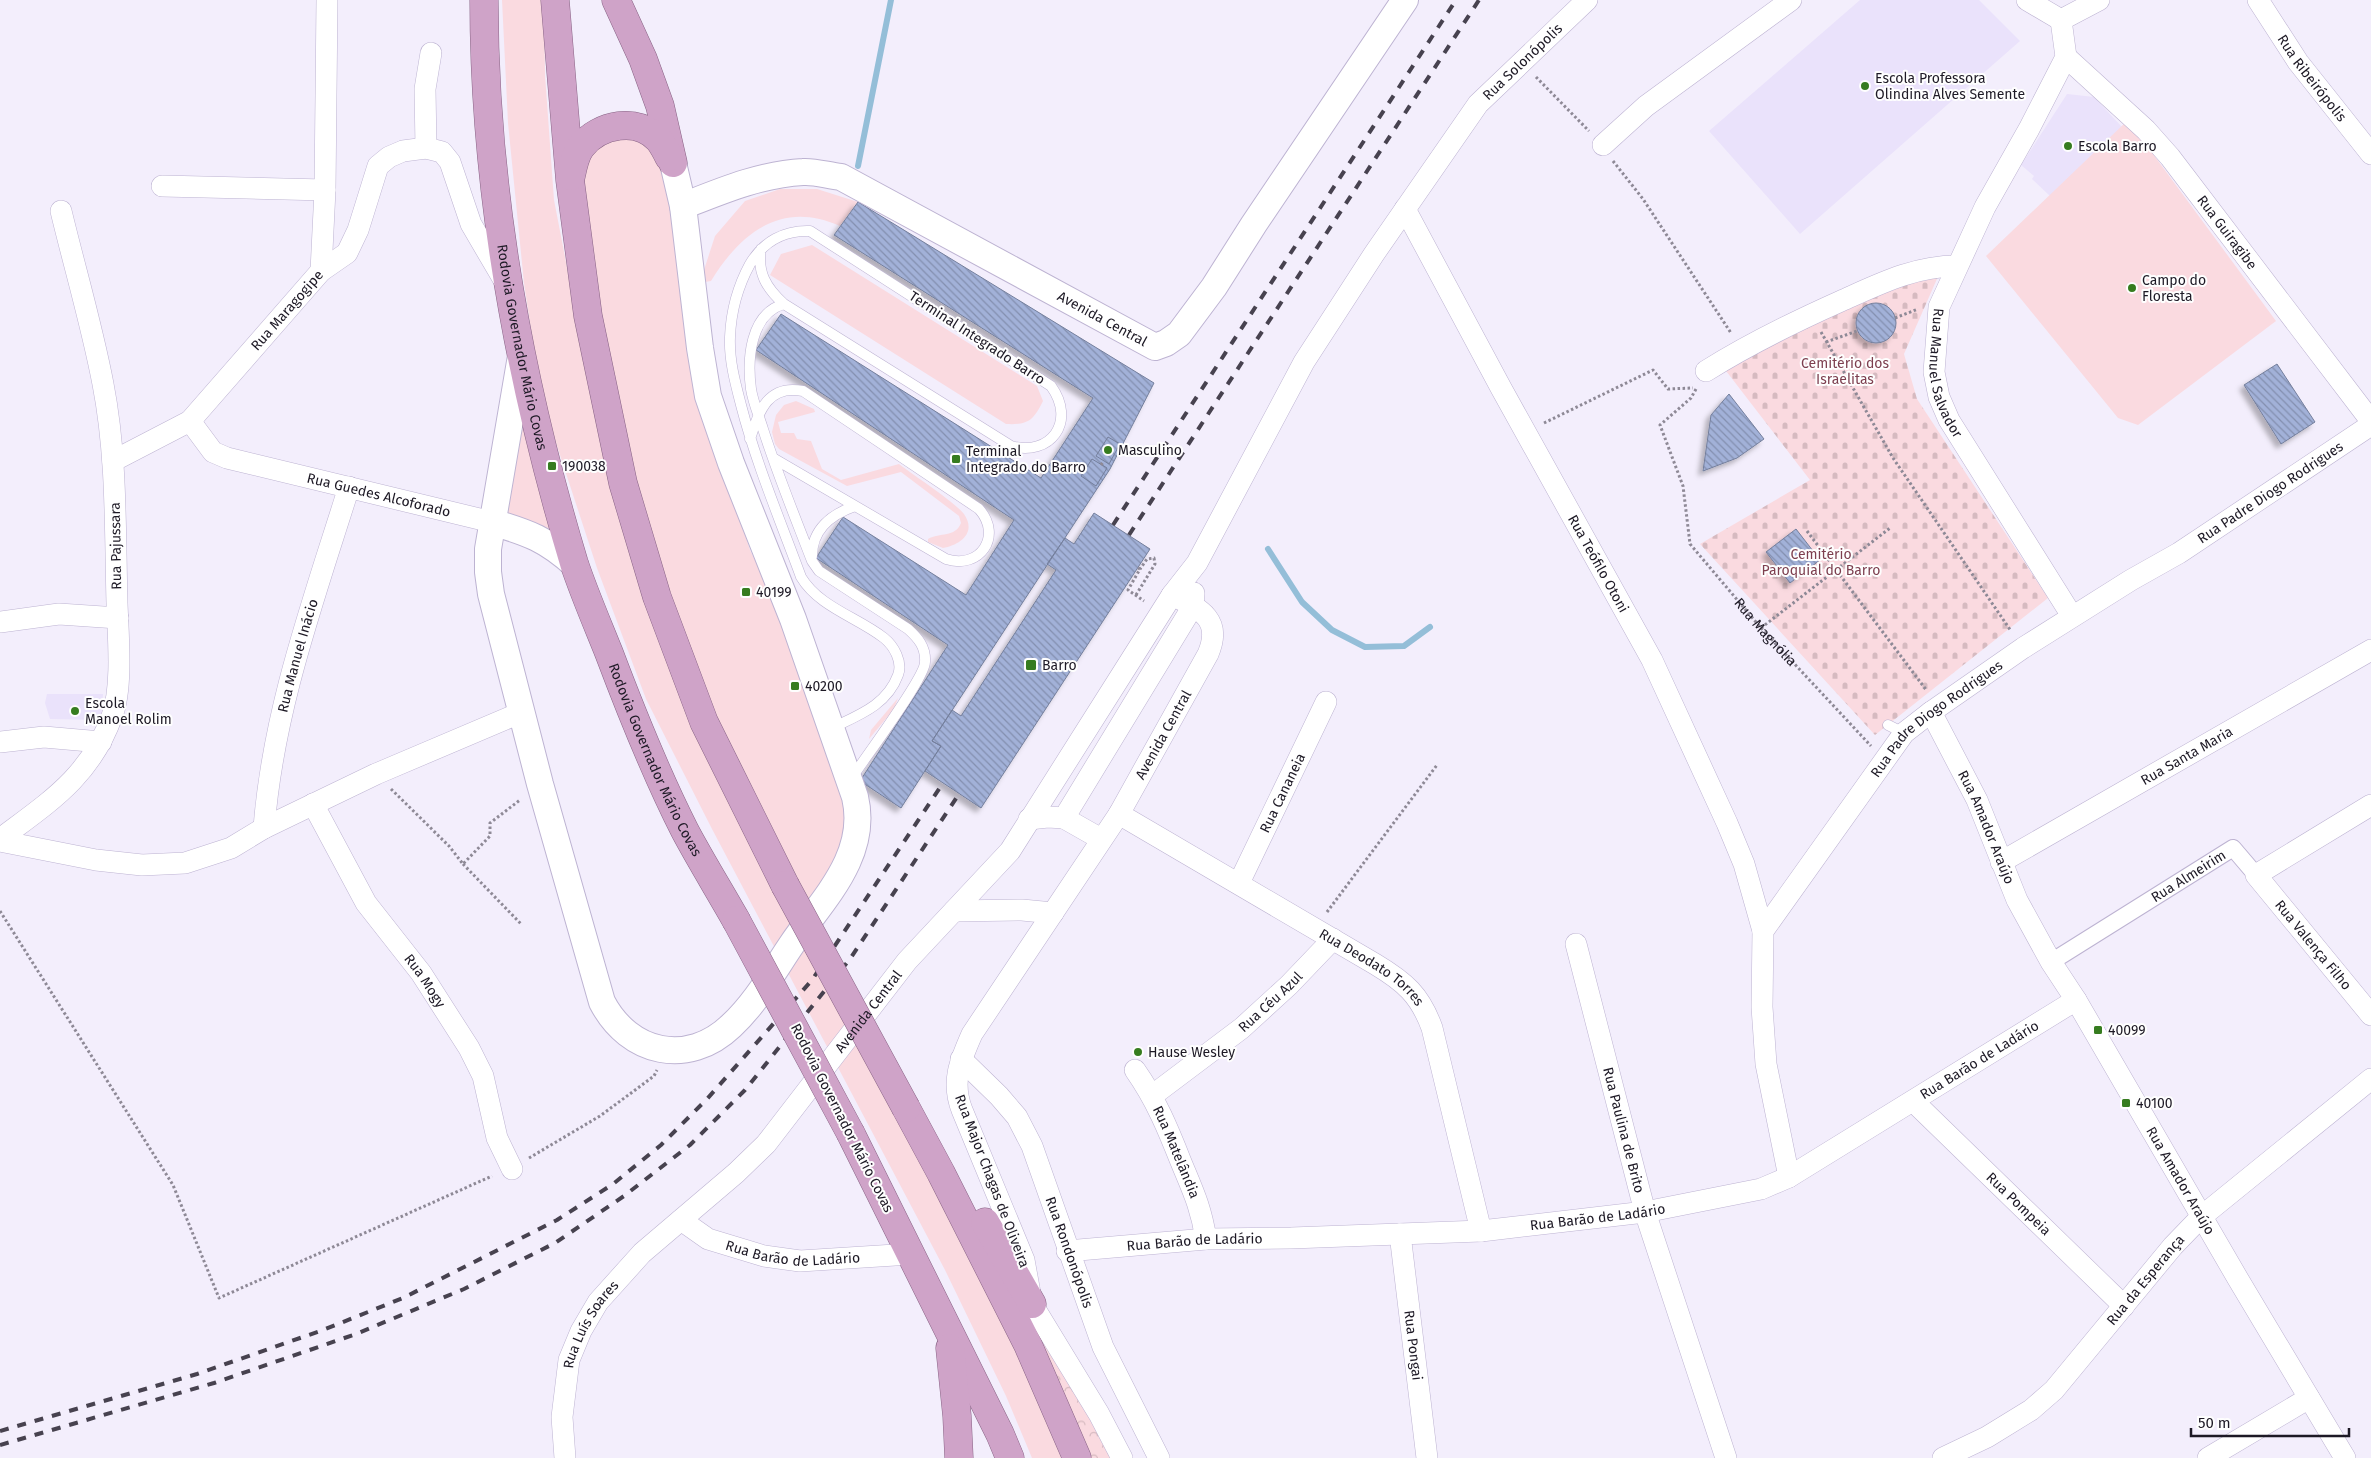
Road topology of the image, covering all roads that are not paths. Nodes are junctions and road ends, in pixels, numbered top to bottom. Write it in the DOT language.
graph roads {
  1 [pos="327,0"];
  2 [pos="484,0"];
  3 [pos="555,0"];
  4 [pos="616,0"];
  5 [pos="1405,0"];
  6 [pos="1587,0"];
  7 [pos="1791,0"];
  8 [pos="2027,0"];
  9 [pos="2099,0"];
  10 [pos="2258,0"];
  11 [pos="2061,20"];
  12 [pos="431,53"];
  13 [pos="2066,57"];
  14 [pos="1462,127"];
  15 [pos="1603,145"];
  16 [pos="426,148"];
  17 [pos="2371,154"];
  18 [pos="673,163"];
  19 [pos="570,180"];
  20 [pos="162,186"];
  21 [pos="325,190"];
  22 [pos="683,206"];
  23 [pos="1405,209"];
  24 [pos="62,211"];
  25 [pos="762,249"];
  26 [pos="1957,266"];
  27 [pos="321,272"];
  28 [pos="509,289"];
  29 [pos="784,304"];
  30 [pos="522,352"];
  31 [pos="1701,379"];
  32 [pos="759,414"];
  33 [pos="190,421"];
  34 [pos="2371,421"];
  35 [pos="2371,425"];
  36 [pos="750,439"];
  37 [pos="772,458"];
  38 [pos="113,461"];
  39 [pos="349,487"];
  40 [pos="855,506"];
  41 [pos="492,522"];
  42 [pos="812,561"];
  43 [pos="1197,563"];
  44 [pos="575,565"];
  45 [pos="1172,595"];
  46 [pos="1193,606"];
  47 [pos="2072,616"];
  48 [pos="118,618"];
  49 [pos="0,622"];
  50 [pos="2371,650"];
  51 [pos="1326,702"];
  52 [pos="1930,703"];
  53 [pos="522,712"];
  54 [pos="832,728"];
  55 [pos="0,742"];
  56 [pos="100,742"];
  57 [pos="850,781"];
  58 [pos="313,804"];
  59 [pos="2371,805"];
  60 [pos="1119,814"];
  61 [pos="1064,818"];
  62 [pos="1028,819"];
  63 [pos="264,828"];
  64 [pos="1102,839"];
  65 [pos="0,840"];
  66 [pos="2001,862"];
  67 [pos="2256,875"];
  68 [pos="1238,883"];
  69 [pos="954,911"];
  70 [pos="1053,913"];
  71 [pos="1763,931"];
  72 [pos="1324,933"];
  73 [pos="1576,944"];
  74 [pos="2051,962"];
  75 [pos="2076,1000"];
  76 [pos="2371,1015"];
  77 [pos="961,1060"];
  78 [pos="1135,1070"];
  79 [pos="2371,1079"];
  80 [pos="1153,1095"];
  81 [pos="1914,1102"];
  82 [pos="512,1168"];
  83 [pos="941,1173"];
  84 [pos="1789,1177"];
  85 [pos="1645,1212"];
  86 [pos="2201,1217"];
  87 [pos="681,1220"];
  88 [pos="1482,1231"];
  89 [pos="1400,1234"];
  90 [pos="1206,1239"];
  91 [pos="1068,1251"];
  92 [pos="911,1254"];
  93 [pos="1032,1304"];
  94 [pos="2124,1306"];
  95 [pos="948,1332"];
  96 [pos="2309,1398"];
  97 [pos="566,1458"];
  98 [pos="959,1458"];
  99 [pos="1010,1458"];
  100 [pos="1077,1458"];
  101 [pos="1122,1458"];
  102 [pos="1160,1458"];
  103 [pos="1427,1458"];
  104 [pos="1726,1458"];
  105 [pos="1943,1458"];
  106 [pos="2208,1458"];
  107 [pos="2345,1458"];
  1 -- 21 [label="street, Rua Maragogipe"];
  2 -- 28 [label="highway, Rodovia Governador Mário Covas"];
  3 -- 19 [label="highway"];
  4 -- 18 [label="highway"];
  5 -- 22 [label="street, Avenida Central"];
  6 -- 14 [label="street, Rua Solonópolis"];
  7 -- 15 [label="street"];
  8 -- 11 [label="street"];
  9 -- 11 [label="street"];
  10 -- 17 [label="street, Rua Ribeirópolis"];
  11 -- 13 [label="street"];
  12 -- 16 [label="street"];
  13 -- 26 [label="street, Rua Manuel Salvador"];
  13 -- 34 [label="street, Rua Guiragibe"];
  14 -- 23 [label="street, Avenida Central"];
  16 -- 27 [label="street"];
  16 -- 28 [label="street"];
  18 -- 19 [label="highway"];
  18 -- 22 [label="street"];
  19 -- 83 [label="highway, bridge"];
  20 -- 21 [label="street"];
  21 -- 27 [label="street, Rua Maragogipe"];
  22 -- 54 [label="street"];
  23 -- 43 [label="street, Avenida Central"];
  23 -- 71 [label="street, Rua Teófilo Otoni"];
  24 -- 38 [label="street, Rua Pajussara"];
  25 -- 29 [label="lane, Terminal Integrado Barro"];
  25 -- 29 [label="lane, Terminal Integrado Barro"];
  25 -- 36 [label="lane"];
  26 -- 31 [label="street"];
  26 -- 47 [label="street, Rua Manuel Salvador"];
  27 -- 33 [label="street, Rua Maragogipe"];
  28 -- 30 [label="highway, Rodovia Governador Mário Covas"];
  29 -- 32 [label="lane"];
  30 -- 41 [label="street"];
  30 -- 44 [label="highway, Rodovia Governador Mário Covas"];
  32 -- 36 [label="lane"];
  32 -- 37 [label="lane"];
  32 -- 40 [label="lane"];
  33 -- 38 [label="street, Rua Maragogipe"];
  33 -- 39 [label="street, Rua Guedes Alcoforado"];
  35 -- 47 [label="street, Rua Padre Diogo Rodrigues"];
  36 -- 54 [label="lane"];
  37 -- 40 [label="lane"];
  37 -- 42 [label="lane"];
  38 -- 48 [label="street, Rua Pajussara"];
  39 -- 41 [label="street, Rua Guedes Alcoforado"];
  39 -- 63 [label="street, Rua Manuel Inácio"];
  40 -- 42 [label="lane"];
  41 -- 44 [label="street, Rua Guedes Alcoforado"];
  41 -- 53 [label="street"];
  42 -- 57 [label="lane"];
  43 -- 45 [label="street, Avenida Central"];
  43 -- 46 [label="street, Avenida Central"];
  44 -- 92 [label="highway, Rodovia Governador Mário Covas, bridge"];
  45 -- 46 [label="street"];
  45 -- 62 [label="street, Avenida Central"];
  46 -- 60 [label="street, Avenida Central"];
  46 -- 61 [label="street, Avenida Central"];
  47 -- 52 [label="street, Rua Padre Diogo Rodrigues"];
  48 -- 49 [label="street"];
  48 -- 56 [label="street, Rua Pajussara"];
  50 -- 66 [label="street, Rua Santa Maria"];
  51 -- 68 [label="street, Rua Cananeia"];
  52 -- 66 [label="street, Rua Amador Araújo"];
  52 -- 71 [label="street, Rua Padre Diogo Rodrigues"];
  53 -- 57 [label="street"];
  53 -- 58 [label="street"];
  54 -- 57 [label="street"];
  55 -- 56 [label="street"];
  56 -- 65 [label="street, Rua Pajussara"];
  58 -- 63 [label="street"];
  58 -- 82 [label="street, Rua Mogy"];
  59 -- 67 [label="street"];
  60 -- 64 [label="street, Avenida Central"];
  60 -- 68 [label="street, Rua Deodato Torres"];
  61 -- 62 [label="street"];
  61 -- 64 [label="street"];
  62 -- 69 [label="street, Avenida Central"];
  63 -- 65 [label="street"];
  64 -- 70 [label="street, Avenida Central"];
  66 -- 74 [label="street, Rua Amador Araújo"];
  67 -- 74 [label="street, Rua Almeirim"];
  67 -- 76 [label="street, Rua Valença Filho"];
  68 -- 72 [label="street, Rua Deodato Torres"];
  69 -- 70 [label="street"];
  69 -- 87 [label="street, Avenida Central"];
  70 -- 77 [label="street, Avenida Central"];
  71 -- 84 [label="street"];
  72 -- 80 [label="street, Rua Céu Azul"];
  72 -- 88 [label="street, Rua Deodato Torres"];
  73 -- 85 [label="street, Rua Paulina de Brito"];
  74 -- 75 [label="street, Rua Amador Araújo"];
  75 -- 81 [label="street, Rua Barão de Ladário"];
  75 -- 86 [label="street, Rua Amador Araújo"];
  77 -- 91 [label="street, Rua Rondonópolis"];
  77 -- 93 [label="street, Rua Major Chagas de Oliveira"];
  78 -- 80 [label="street, Rua Matelândia"];
  79 -- 86 [label="street, Rua da Esperança"];
  80 -- 90 [label="street, Rua Matelândia"];
  81 -- 84 [label="street, Rua Barão de Ladário"];
  81 -- 94 [label="street, Rua Pompeia"];
  83 -- 93 [label="highway"];
  83 -- 100 [label="highway"];
  84 -- 85 [label="street, Rua Barão de Ladário"];
  85 -- 88 [label="street, Rua Barão de Ladário"];
  85 -- 104 [label="street, Rua Paulina de Brito"];
  86 -- 94 [label="street, Rua da Esperança"];
  86 -- 96 [label="street, Rua Amador Araújo"];
  87 -- 92 [label="street, Rua Barão de Ladário"];
  87 -- 97 [label="street, Rua Luís Soares"];
  88 -- 89 [label="street, Rua Barão de Ladário"];
  89 -- 90 [label="street, Rua Barão de Ladário"];
  89 -- 103 [label="street, Rua Pongai"];
  90 -- 91 [label="street, Rua Barão de Ladário"];
  91 -- 102 [label="street, Rua Rondonópolis"];
  92 -- 95 [label="highway, Rodovia Governador Mário Covas"];
  93 -- 101 [label="street, Rua Major Chagas de Oliveira"];
  94 -- 105 [label="street, Rua da Esperança"];
  95 -- 98 [label="highway"];
  95 -- 99 [label="highway, Rodovia Governador Mário Covas"];
  96 -- 106 [label="street"];
  96 -- 107 [label="street, Rua Amador Araújo"];
}
